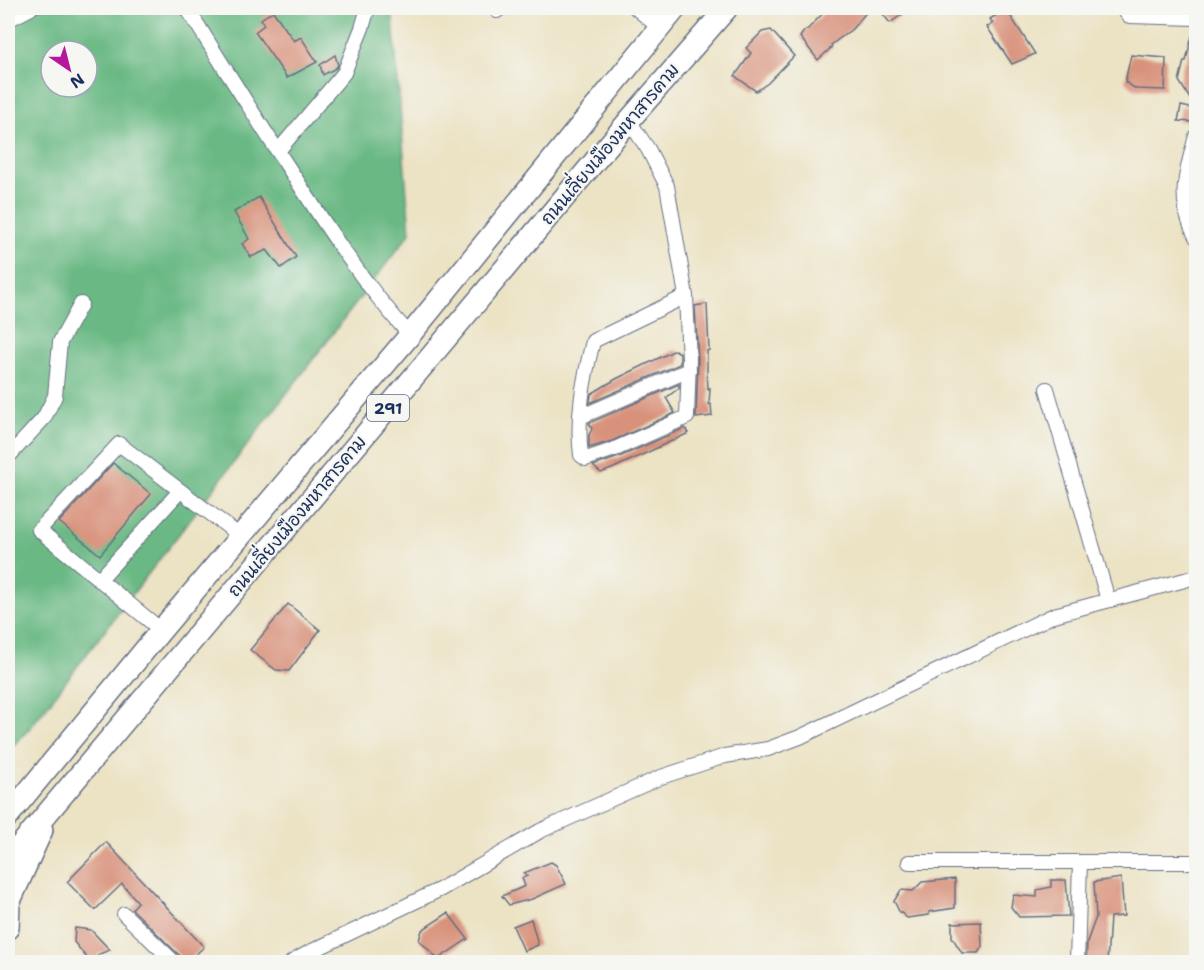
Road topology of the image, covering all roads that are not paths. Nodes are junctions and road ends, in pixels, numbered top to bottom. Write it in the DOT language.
graph roads {
  1 [pos="30,8"];
  2 [pos="187,8"];
  3 [pos="368,8"];
  4 [pos="636,8"];
  5 [pos="676,8"];
  6 [pos="727,8"];
  7 [pos="1122,8"];
  8 [pos="1197,18"];
  9 [pos="8,20"];
  10 [pos="660,28"];
  11 [pos="629,121"];
  12 [pos="1197,136"];
  13 [pos="278,151"];
  14 [pos="1197,237"];
  15 [pos="686,296"];
  16 [pos="81,304"];
  17 [pos="410,335"];
  18 [pos="689,369"];
  19 [pos="1047,389"];
  20 [pos="580,417"];
  21 [pos="8,457"];
  22 [pos="180,491"];
  23 [pos="240,537"];
  24 [pos="1197,577"];
  25 [pos="99,580"];
  26 [pos="1108,600"];
  27 [pos="161,630"];
  28 [pos="25,796"];
  29 [pos="8,808"];
  30 [pos="51,810"];
  31 [pos="8,816"];
  32 [pos="8,860"];
  33 [pos="909,862"];
  34 [pos="1080,862"];
  35 [pos="1197,862"];
  36 [pos="124,914"];
  37 [pos="8,928"];
  38 [pos="174,963"];
  39 [pos="292,963"];
  40 [pos="1077,963"];
  1 -- 9 [label="street"];
  2 -- 13 [label="street"];
  3 -- 13 [label="street"];
  4 -- 10 [label="street"];
  5 -- 10 [label="highway, ถนนเลี่ยงเมืองมหาสารคาม / 291"];
  6 -- 11 [label="highway, ถนนเลี่ยงเมืองมหาสารคาม / 291"];
  7 -- 8 [label="street"];
  10 -- 17 [label="highway, ถนนเลี่ยงเมืองมหาสารคาม / 291"];
  11 -- 15 [label="street"];
  11 -- 30 [label="highway, ถนนเลี่ยงเมืองมหาสารคาม / 291"];
  12 -- 14 [label="street"];
  13 -- 17 [label="street"];
  15 -- 18 [label="street"];
  15 -- 20 [label="street"];
  16 -- 21 [label="street"];
  17 -- 23 [label="highway, ถนนเลี่ยงเมืองมหาสารคาม / 291"];
  18 -- 20 [label="street"];
  18 -- 20 [label="street"];
  19 -- 26 [label="street"];
  22 -- 23 [label="street"];
  22 -- 25 [label="street"];
  22 -- 25 [label="street"];
  23 -- 27 [label="highway, ถนนเลี่ยงเมืองมหาสารคาม / 291"];
  24 -- 26 [label="street"];
  25 -- 27 [label="street"];
  26 -- 39 [label="street"];
  27 -- 28 [label="highway, ถนนเลี่ยงเมืองมหาสารคาม / 291"];
  28 -- 29 [label="highway"];
  28 -- 31 [label="highway, ถนนเลี่ยงเมืองมหาสารคาม / 291"];
  30 -- 32 [label="highway, ถนนเลี่ยงเมืองมหาสารคาม / 291"];
  30 -- 37 [label="highway"];
  33 -- 34 [label="street"];
  34 -- 35 [label="street"];
  34 -- 40 [label="street"];
  36 -- 38 [label="street"];
}
